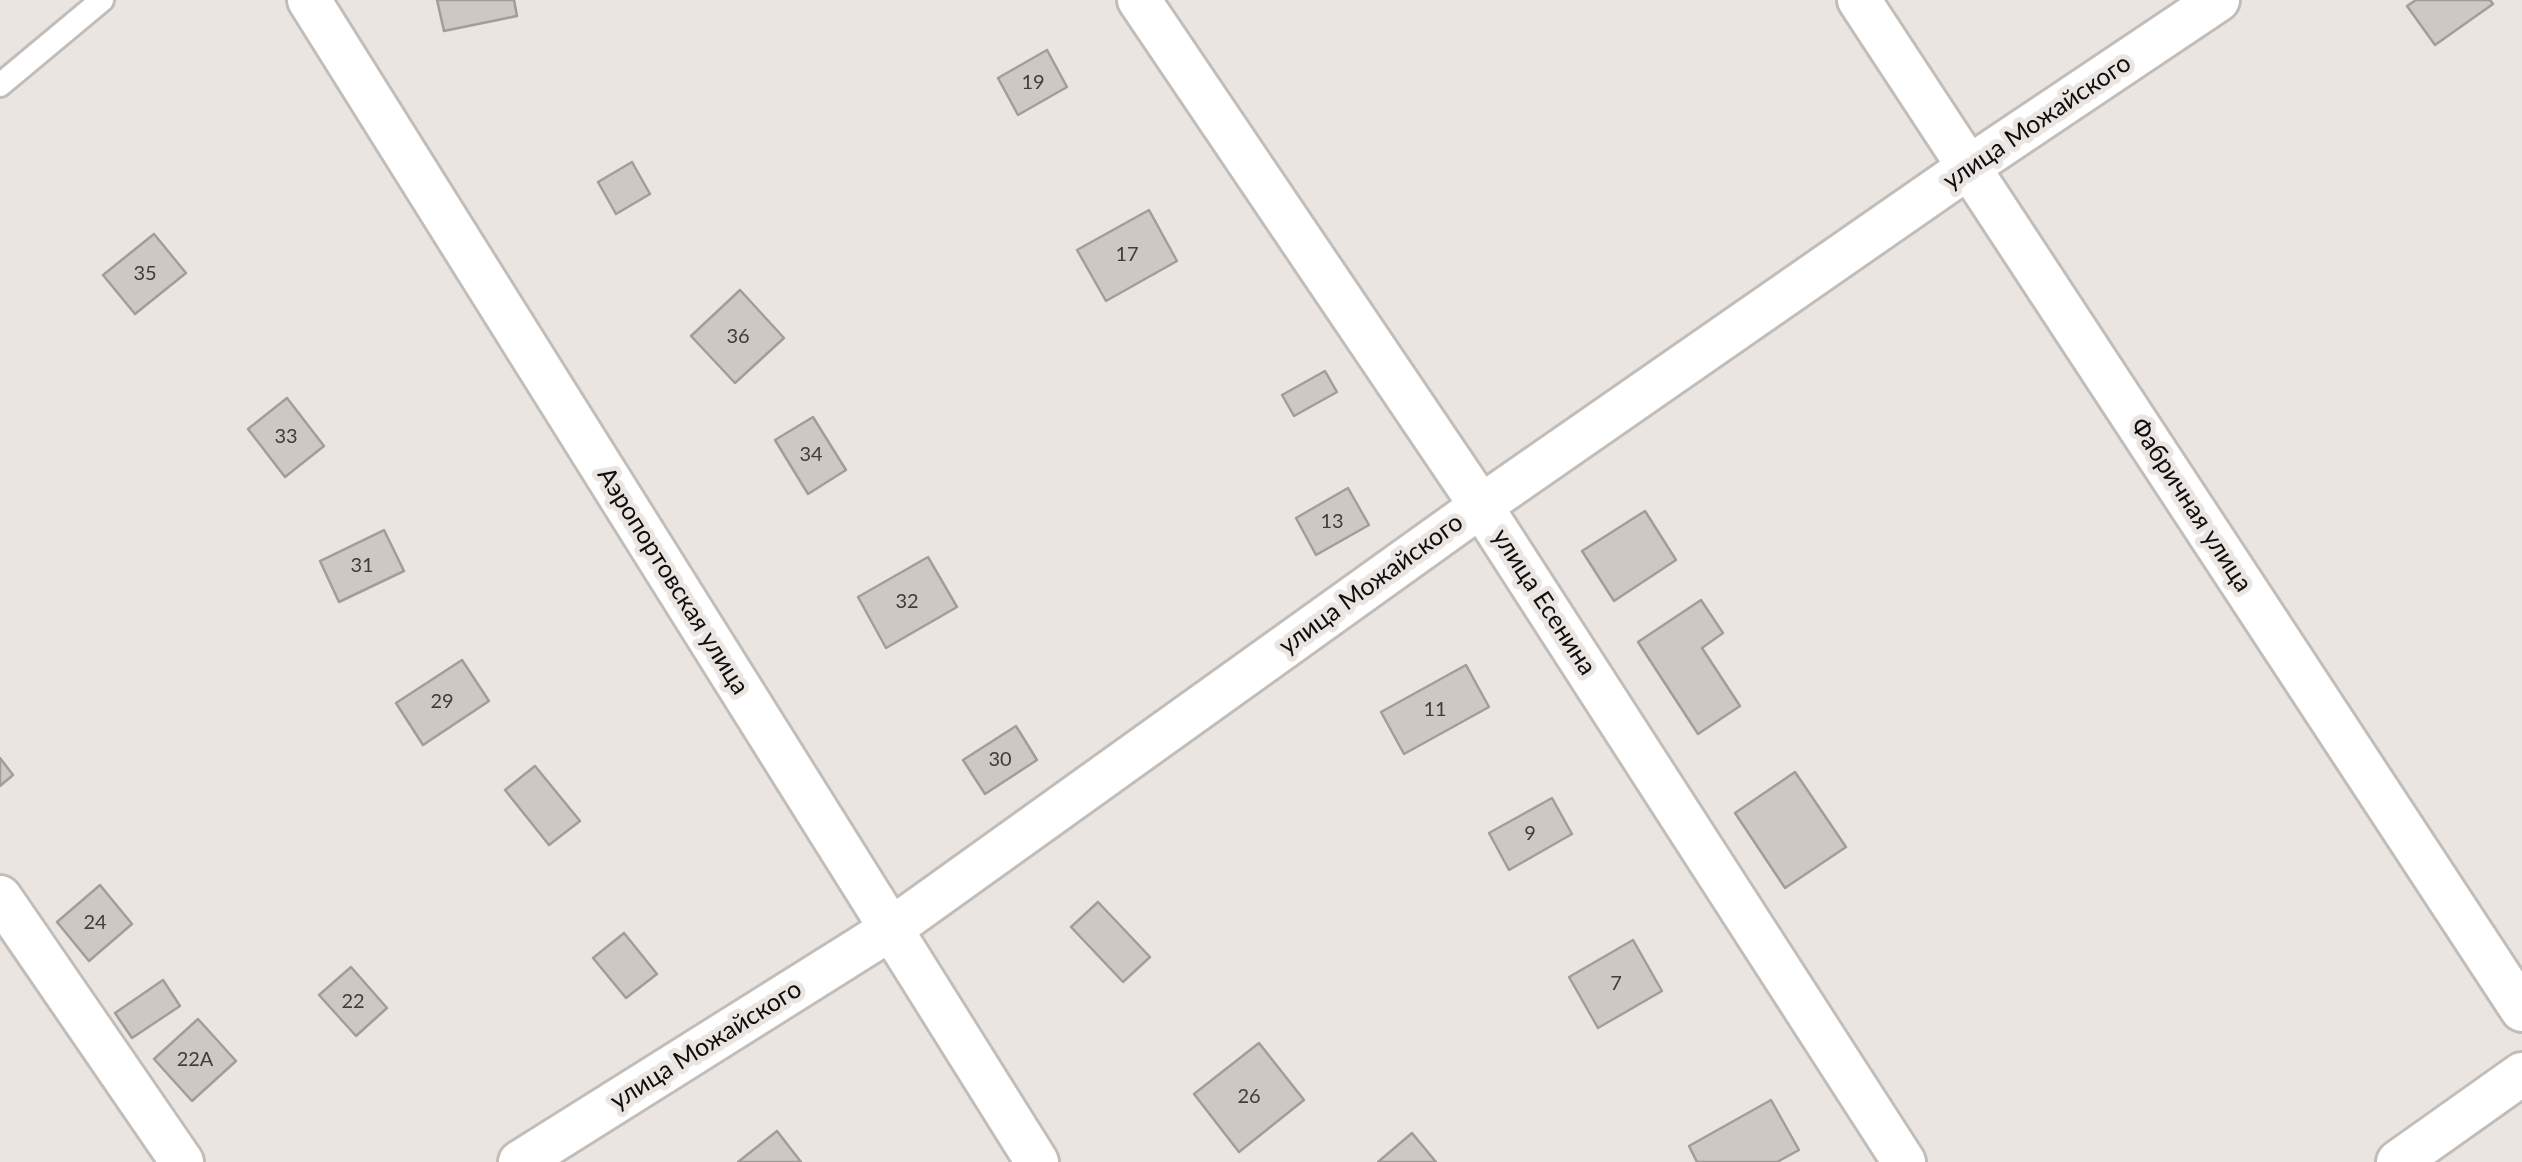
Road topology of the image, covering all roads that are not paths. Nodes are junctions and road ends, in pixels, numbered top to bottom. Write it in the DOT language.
graph roads {
  1 [pos="102,0"];
  2 [pos="308,0"];
  3 [pos="1139,0"];
  4 [pos="1859,0"];
  5 [pos="2218,0"];
  6 [pos="0,84"];
  7 [pos="1970,167"];
  8 [pos="1481,506"];
  9 [pos="0,897"];
  10 [pos="891,929"];
  11 [pos="2522,1010"];
  12 [pos="2522,1074"];
  13 [pos="182,1162"];
  14 [pos="520,1162"];
  15 [pos="1037,1162"];
  16 [pos="1904,1162"];
  17 [pos="2398,1162"];
  1 -- 6 [label="lane"];
  2 -- 10 [label="street, Аэропортовская улица"];
  3 -- 8 [label="street, улица Есенина"];
  4 -- 7 [label="street, Фабричная улица"];
  5 -- 7 [label="street, улица Можайского"];
  7 -- 8 [label="street, улица Можайского"];
  7 -- 11 [label="street, Фабричная улица"];
  8 -- 10 [label="street, улица Можайского"];
  8 -- 16 [label="street, улица Есенина"];
  9 -- 13 [label="street"];
  10 -- 14 [label="street, улица Можайского"];
  10 -- 15 [label="street, Аэропортовская улица"];
  12 -- 17 [label="street"];
}
